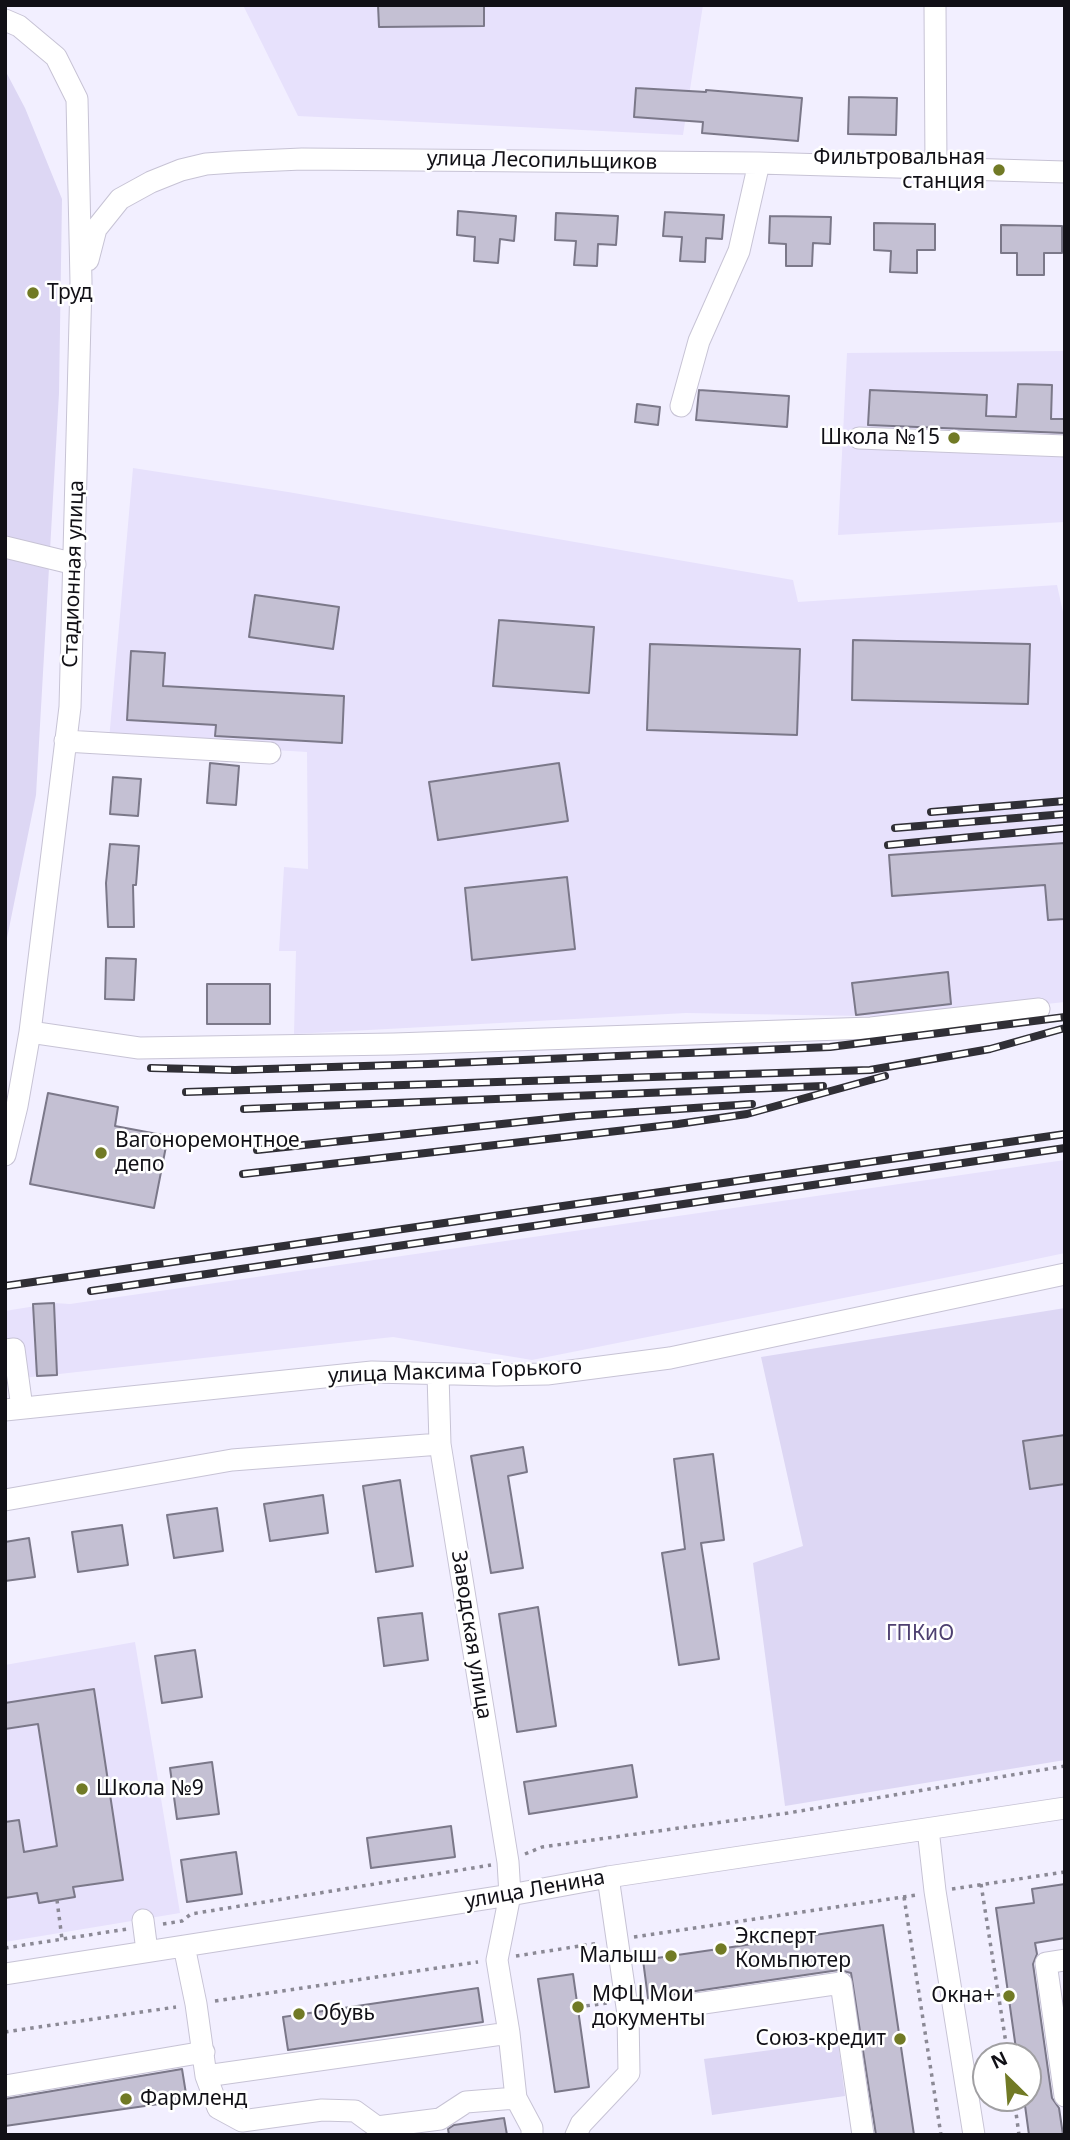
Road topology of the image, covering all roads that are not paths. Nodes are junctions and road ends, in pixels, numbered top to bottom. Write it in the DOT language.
graph roads {
  1 [pos="935,5"];
  2 [pos="5,20"];
  3 [pos="759,163"];
  4 [pos="936,169"];
  5 [pos="1065,172"];
  6 [pos="81,282"];
  7 [pos="681,406"];
  8 [pos="859,438"];
  9 [pos="1065,446"];
  10 [pos="5,547"];
  11 [pos="75,564"];
  12 [pos="65,741"];
  13 [pos="270,753"];
  14 [pos="1039,1009"];
  15 [pos="30,1032"];
  16 [pos="5,1156"];
  17 [pos="1065,1274"];
  18 [pos="5,1350"];
  19 [pos="438,1374"];
  20 [pos="14,1409"];
  21 [pos="440,1444"];
  22 [pos="5,1500"];
  23 [pos="1065,1808"];
  24 [pos="928,1829"];
  25 [pos="608,1877"];
  26 [pos="510,1895"];
  27 [pos="143,1923"];
  28 [pos="184,1945"];
  29 [pos="147,1951"];
  30 [pos="1065,1960"];
  31 [pos="5,1974"];
  32 [pos="627,2007"];
  33 [pos="509,2034"];
  34 [pos="204,2052"];
  35 [pos="205,2076"];
  36 [pos="5,2086"];
  37 [pos="1065,2096"];
  38 [pos="516,2098"];
  39 [pos="533,2135"];
  40 [pos="576,2135"];
  41 [pos="863,2135"];
  42 [pos="974,2135"];
  1 -- 4 [label="street"];
  2 -- 6 [label="street, Стадионная улица"];
  3 -- 4 [label="street, улица Лесопильщиков"];
  3 -- 6 [label="street, улица Лесопильщиков"];
  3 -- 7 [label="street"];
  4 -- 5 [label="street, улица Лесопильщиков"];
  6 -- 11 [label="street, Стадионная улица"];
  8 -- 9 [label="street"];
  10 -- 11 [label="street"];
  11 -- 12 [label="street, Стадионная улица"];
  12 -- 13 [label="street"];
  12 -- 15 [label="street, Стадионная улица"];
  14 -- 15 [label="street"];
  15 -- 16 [label="street, Стадионная улица"];
  17 -- 19 [label="street, улица Максима Горького"];
  18 -- 20 [label="street"];
  19 -- 20 [label="street, улица Максима Горького"];
  19 -- 21 [label="street, Заводская улица"];
  21 -- 22 [label="street"];
  21 -- 26 [label="street, Заводская улица"];
  23 -- 24 [label="street, улица Ленина"];
  24 -- 25 [label="street, улица Ленина"];
  24 -- 42 [label="street"];
  25 -- 26 [label="street, улица Ленина"];
  25 -- 32 [label="street"];
  26 -- 28 [label="street, улица Ленина"];
  26 -- 33 [label="street, Заводская улица"];
  27 -- 29 [label="street"];
  28 -- 29 [label="street, улица Ленина"];
  28 -- 34 [label="street"];
  29 -- 31 [label="street, улица Ленина"];
  30 -- 37 [label="street"];
  32 -- 40 [label="street"];
  32 -- 41 [label="street"];
  33 -- 35 [label="street"];
  33 -- 38 [label="street"];
  34 -- 35 [label="street"];
  34 -- 36 [label="street"];
  35 -- 38 [label="street"];
  38 -- 39 [label="street"];
}
